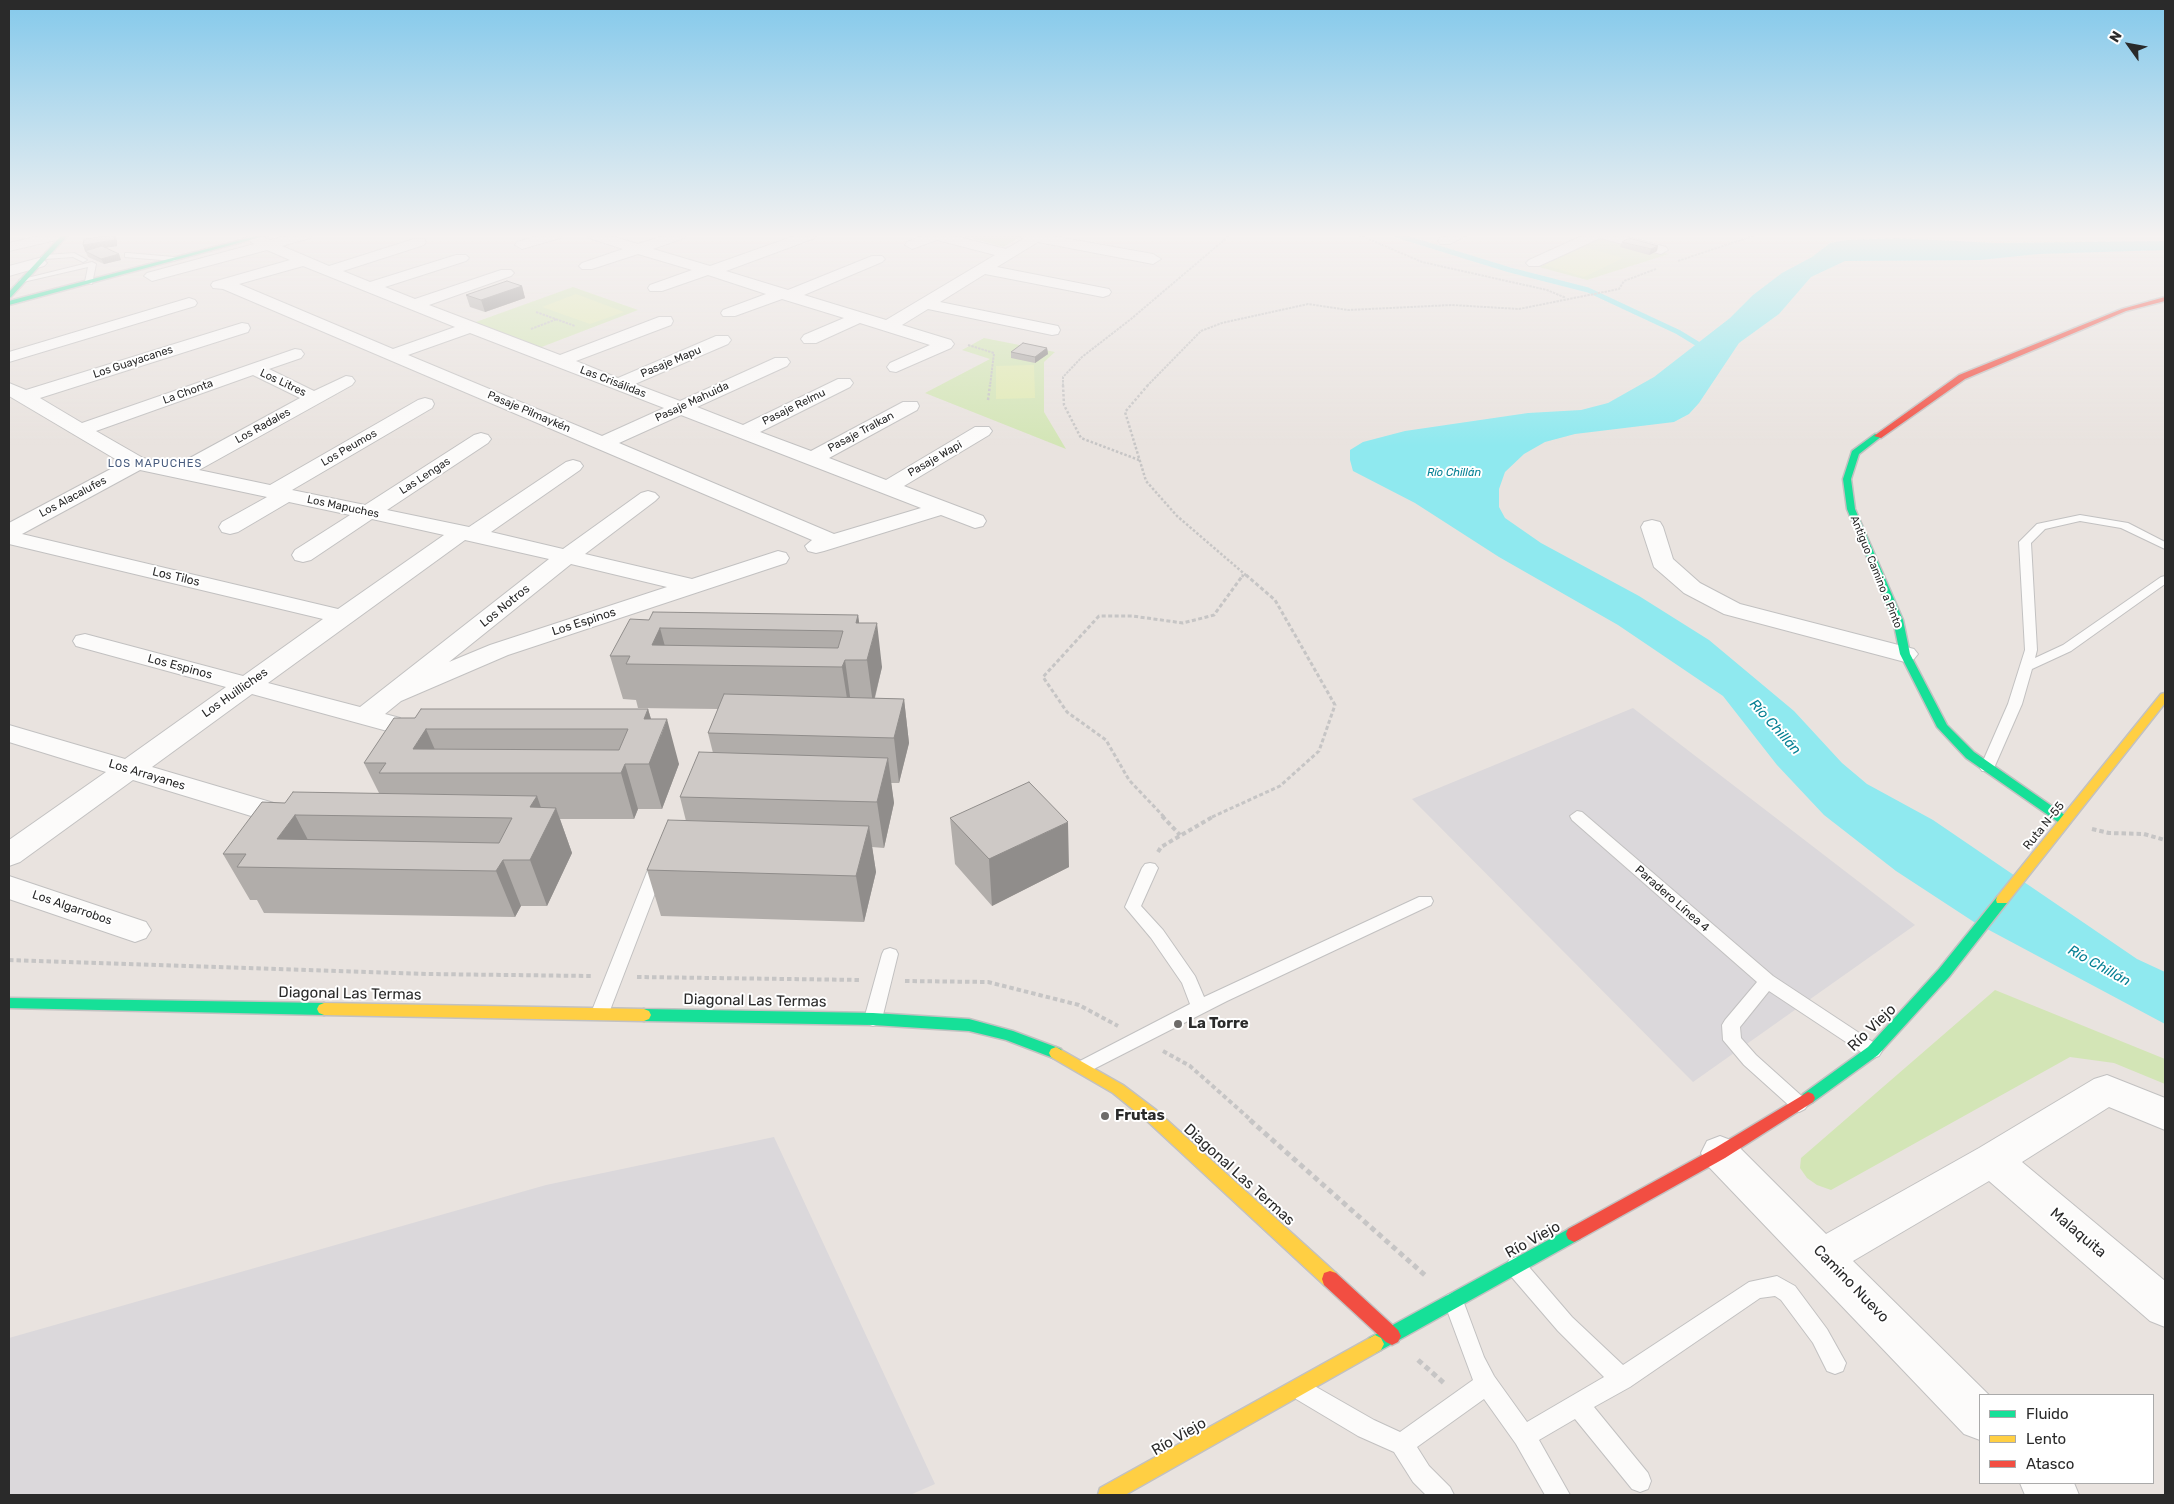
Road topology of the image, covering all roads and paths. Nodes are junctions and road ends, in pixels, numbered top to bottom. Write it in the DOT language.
graph roads {
  1 [pos="182,305"];
  2 [pos="270,305"];
  3 [pos="414,305"];
  4 [pos="752,305"];
  5 [pos="822,305"];
  6 [pos="924,305"];
  7 [pos="932,305"];
  8 [pos="1147,305"];
  9 [pos="1300,305"];
  10 [pos="1316,305"];
  11 [pos="1448,305"];
  12 [pos="1455,305"];
  13 [pos="1537,305"];
  14 [pos="2142,305"];
  15 [pos="536,312"];
  16 [pos="729,313"];
  17 [pos="860,317"];
  18 [pos="665,321"];
  19 [pos="575,326"];
  20 [pos="889,326"];
  21 [pos="470,327"];
  22 [pos="242,328"];
  23 [pos="1052,330"];
  24 [pos="810,338"];
  25 [pos="722,340"];
  26 [pos="944,344"];
  27 [pos="294,354"];
  28 [pos="392,354"];
  29 [pos="9,357"];
  30 [pos="561,362"];
  31 [pos="781,362"];
  32 [pos="896,367"];
  33 [pos="252,368"];
  34 [pos="346,381"];
  35 [pos="844,383"];
  36 [pos="619,384"];
  37 [pos="16,392"];
  38 [pos="314,398"];
  39 [pos="988,400"];
  40 [pos="425,404"];
  41 [pos="910,406"];
  42 [pos="680,407"];
  43 [pos="81,430"];
  44 [pos="982,431"];
  45 [pos="744,432"];
  46 [pos="481,439"];
  47 [pos="602,444"];
  48 [pos="813,458"];
  49 [pos="1140,460"];
  50 [pos="137,463"];
  51 [pos="573,466"];
  52 [pos="180,472"];
  53 [pos="888,487"];
  54 [pos="279,493"];
  55 [pos="648,497"];
  56 [pos="943,508"];
  57 [pos="368,512"];
  58 [pos="975,521"];
  59 [pos="230,527"];
  60 [pos="1652,527"];
  61 [pos="9,532"];
  62 [pos="467,533"];
  63 [pos="9,537"];
  64 [pos="833,541"];
  65 [pos="2165,546"];
  66 [pos="810,548"];
  67 [pos="303,555"];
  68 [pos="566,557"];
  69 [pos="778,558"];
  70 [pos="1244,574"];
  71 [pos="2165,579"];
  72 [pos="693,586"];
  73 [pos="343,617"];
  74 [pos="86,641"];
  75 [pos="1905,654"];
  76 [pos="2026,667"];
  77 [pos="247,685"];
  78 [pos="393,695"];
  79 [pos="2165,696"];
  80 [pos="364,717"];
  81 [pos="391,724"];
  82 [pos="9,733"];
  83 [pos="1987,768"];
  84 [pos="129,770"];
  85 [pos="284,816"];
  86 [pos="1577,816"];
  87 [pos="2065,821"];
  88 [pos="1180,836"];
  89 [pos="2165,840"];
  90 [pos="664,851"];
  91 [pos="9,855"];
  92 [pos="1150,868"];
  93 [pos="9,887"];
  94 [pos="1425,901"];
  95 [pos="134,930"];
  96 [pos="890,954"];
  97 [pos="1944,973"];
  98 [pos="1767,981"];
  99 [pos="9,1002"];
  100 [pos="1199,1007"];
  101 [pos="600,1013"];
  102 [pos="873,1019"];
  103 [pos="1873,1052"];
  104 [pos="1083,1067"];
  105 [pos="1799,1104"];
  106 [pos="2165,1114"];
  107 [pos="1720,1153"];
  108 [pos="1992,1160"];
  109 [pos="1824,1256"];
  110 [pos="1515,1267"];
  111 [pos="1453,1301"];
  112 [pos="2165,1307"];
  113 [pos="1392,1336"];
  114 [pos="1835,1363"];
  115 [pos="1622,1379"];
  116 [pos="1486,1384"];
  117 [pos="1296,1387"];
  118 [pos="1463,1401"];
  119 [pos="1578,1405"];
  120 [pos="1979,1417"];
  121 [pos="1524,1436"];
  122 [pos="1402,1444"];
  123 [pos="1640,1481"];
  124 [pos="2045,1484"];
  125 [pos="1107,1495"];
  126 [pos="1442,1495"];
  127 [pos="1558,1495"];
  128 [pos="2056,1495"];
  1 -- 29 [label="street"];
  2 -- 28 [label="street, Pasaje Pilmaykén"];
  3 -- 21 [label="street, Las Crisálidas"];
  4 -- 16 [label="street"];
  5 -- 17 [label="street"];
  6 -- 20 [label="street"];
  7 -- 23 [label="street"];
  8 -- 49 [label="path"];
  9 -- 49 [label="path"];
  10 -- 11 [label="path"];
  12 -- 13 [label="path"];
  14 -- 75 [label="main road, Antiguo Camino a Pinto"];
  15 -- 19 [label="path"];
  17 -- 20 [label="street"];
  17 -- 24 [label="street"];
  18 -- 30 [label="street"];
  20 -- 26 [label="street"];
  21 -- 28 [label="street"];
  21 -- 30 [label="street, Las Crisálidas"];
  22 -- 37 [label="street, Los Guayacanes"];
  25 -- 36 [label="street, Pasaje Mapu"];
  26 -- 32 [label="street"];
  26 -- 39 [label="path"];
  27 -- 33 [label="street, La Chonta"];
  28 -- 47 [label="street, Pasaje Pilmaykén"];
  30 -- 36 [label="street, Las Crisálidas"];
  31 -- 42 [label="street, Pasaje Mahuida"];
  33 -- 38 [label="street, Los Litres"];
  33 -- 43 [label="street, La Chonta"];
  34 -- 38 [label="street, Los Radales"];
  35 -- 45 [label="street, Pasaje Relmu"];
  36 -- 42 [label="street, Las Crisálidas"];
  37 -- 43 [label="street, Los Mapuches"];
  38 -- 52 [label="street, Los Radales"];
  40 -- 54 [label="street, Los Peumos"];
  41 -- 48 [label="street, Pasaje Tralkan"];
  42 -- 45 [label="street, Las Crisálidas"];
  42 -- 47 [label="street, Pasaje Mahuida"];
  43 -- 50 [label="street, Los Mapuches"];
  44 -- 53 [label="street, Pasaje Wapi"];
  45 -- 48 [label="street, Las Crisálidas"];
  46 -- 57 [label="street, Las Lengas"];
  47 -- 64 [label="street, Pasaje Pilmaykén"];
  48 -- 53 [label="street, Las Crisálidas"];
  49 -- 70 [label="path"];
  50 -- 52 [label="street, Los Mapuches"];
  50 -- 61 [label="street, Los Alacalufes"];
  51 -- 62 [label="street, Los Huilliches"];
  52 -- 54 [label="street, Los Mapuches"];
  53 -- 56 [label="street, Las Crisálidas"];
  54 -- 57 [label="street, Los Mapuches"];
  54 -- 59 [label="street, Los Peumos"];
  55 -- 68 [label="street, Los Notros"];
  56 -- 58 [label="street, Las Crisálidas"];
  56 -- 64 [label="street"];
  57 -- 62 [label="street, Los Mapuches"];
  57 -- 67 [label="street, Las Lengas"];
  60 -- 75 [label="street"];
  62 -- 68 [label="street, Los Mapuches"];
  62 -- 73 [label="street, Los Huilliches"];
  63 -- 73 [label="street, Los Tilos"];
  64 -- 66 [label="street"];
  65 -- 76 [label="lane"];
  68 -- 72 [label="street, Los Mapuches"];
  68 -- 78 [label="street, Los Notros"];
  69 -- 72 [label="street, Los Espinos"];
  70 -- 88 [label="path"];
  70 -- 88 [label="path"];
  71 -- 76 [label="lane"];
  72 -- 78 [label="street, Los Espinos"];
  73 -- 77 [label="street, Los Huilliches"];
  74 -- 77 [label="street, Los Espinos"];
  75 -- 83 [label="main road, Antiguo Camino a Pinto"];
  76 -- 83 [label="lane"];
  77 -- 80 [label="street, Los Espinos"];
  77 -- 84 [label="street, Los Huilliches"];
  78 -- 80 [label="street, Los Notros"];
  79 -- 87 [label="main road, Ruta N-55"];
  80 -- 81 [label="street, Los Espinos"];
  82 -- 84 [label="street, Los Arrayanes"];
  83 -- 87 [label="main road, Antiguo Camino a Pinto"];
  84 -- 85 [label="street, Los Arrayanes"];
  84 -- 91 [label="street, Los Huilliches"];
  86 -- 98 [label="lane, Paradero Línea 4"];
  87 -- 89 [label="path"];
  87 -- 97 [label="main road, Ruta N-55"];
  88 -- 92 [label="path"];
  90 -- 101 [label="lane"];
  92 -- 100 [label="lane"];
  93 -- 95 [label="street, Los Algarrobos"];
  94 -- 100 [label="lane"];
  96 -- 102 [label="lane"];
  97 -- 103 [label="main road, Río Viejo"];
  98 -- 103 [label="lane, Paradero Línea 4"];
  98 -- 105 [label="lane"];
  99 -- 101 [label="main road, Diagonal Las Termas"];
  100 -- 104 [label="lane"];
  101 -- 102 [label="main road, Diagonal Las Termas"];
  102 -- 104 [label="main road, Diagonal Las Termas"];
  103 -- 105 [label="main road, Río Viejo"];
  104 -- 113 [label="main road, Diagonal Las Termas"];
  105 -- 107 [label="main road, Río Viejo"];
  106 -- 108 [label="street"];
  107 -- 109 [label="street, Camino Nuevo"];
  107 -- 110 [label="main road, Río Viejo"];
  108 -- 109 [label="street"];
  108 -- 112 [label="street, Malaquita"];
  109 -- 120 [label="street, Camino Nuevo"];
  110 -- 111 [label="main road, Río Viejo"];
  110 -- 115 [label="lane"];
  111 -- 113 [label="main road, Río Viejo"];
  111 -- 116 [label="lane"];
  113 -- 117 [label="main road, Río Viejo"];
  113 -- 118 [label="path"];
  114 -- 115 [label="lane"];
  115 -- 119 [label="lane"];
  116 -- 118 [label="lane"];
  116 -- 121 [label="lane"];
  117 -- 122 [label="lane"];
  117 -- 125 [label="main road, Río Viejo"];
  118 -- 122 [label="lane"];
  119 -- 121 [label="lane"];
  119 -- 123 [label="lane"];
  121 -- 127 [label="lane"];
  122 -- 126 [label="lane"];
  124 -- 128 [label="street"];
}
